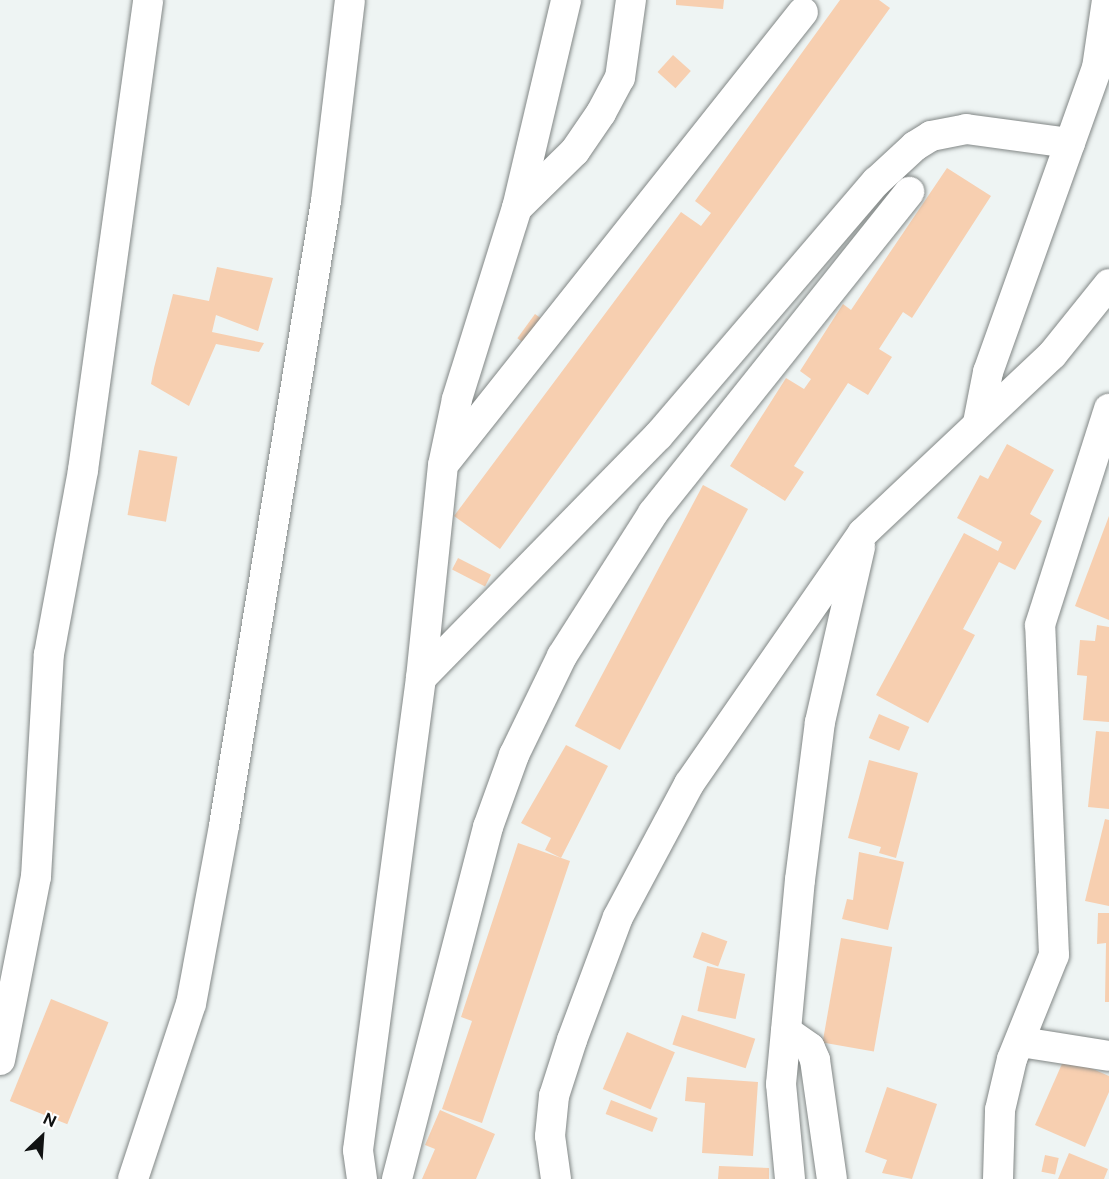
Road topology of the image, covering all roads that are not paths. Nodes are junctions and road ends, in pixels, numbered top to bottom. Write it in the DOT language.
graph roads {
  1 [pos="148,0"];
  2 [pos="350,0"];
  3 [pos="566,0"];
  4 [pos="631,0"];
  5 [pos="1107,0"];
  6 [pos="803,12"];
  7 [pos="1070,143"];
  8 [pos="909,192"];
  9 [pos="517,208"];
  10 [pos="1109,284"];
  11 [pos="1109,409"];
  12 [pos="978,423"];
  13 [pos="443,465"];
  14 [pos="863,533"];
  15 [pos="421,678"];
  16 [pos="786,1031"];
  17 [pos="1021,1042"];
  18 [pos="1109,1056"];
  19 [pos="0,1060"];
  20 [pos="133,1179"];
  21 [pos="362,1179"];
  22 [pos="397,1179"];
  23 [pos="556,1179"];
  24 [pos="790,1179"];
  25 [pos="832,1179"];
  26 [pos="998,1179"];
  1 -- 19 [label="street"];
  2 -- 20 [label="street"];
  3 -- 9 [label="street"];
  4 -- 9 [label="street"];
  5 -- 7 [label="street"];
  6 -- 13 [label="street"];
  7 -- 12 [label="street"];
  7 -- 15 [label="street"];
  8 -- 22 [label="street"];
  9 -- 13 [label="street"];
  10 -- 12 [label="street"];
  11 -- 17 [label="street"];
  12 -- 14 [label="street"];
  13 -- 15 [label="street"];
  14 -- 16 [label="street"];
  14 -- 23 [label="street"];
  15 -- 21 [label="street"];
  16 -- 24 [label="street"];
  16 -- 25 [label="street"];
  17 -- 18 [label="street"];
  17 -- 26 [label="street"];
}
